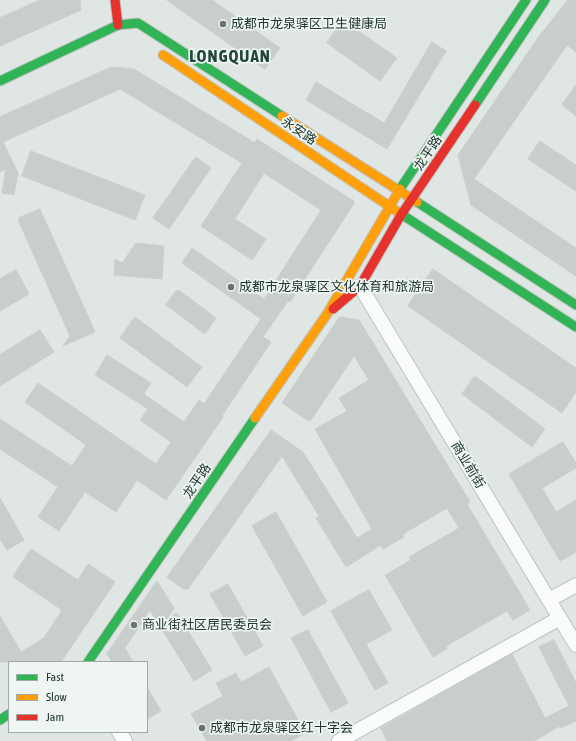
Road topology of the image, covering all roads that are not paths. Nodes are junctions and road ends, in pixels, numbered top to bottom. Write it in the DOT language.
graph roads {
  1 [pos="115,0"];
  2 [pos="526,0"];
  3 [pos="545,0"];
  4 [pos="118,25"];
  5 [pos="131,34"];
  6 [pos="157,52"];
  7 [pos="0,81"];
  8 [pos="398,191"];
  9 [pos="412,199"];
  10 [pos="388,206"];
  11 [pos="401,215"];
  12 [pos="360,286"];
  13 [pos="576,305"];
  14 [pos="327,314"];
  15 [pos="576,327"];
  16 [pos="576,585"];
  17 [pos="549,600"];
  18 [pos="560,618"];
  19 [pos="576,645"];
  20 [pos="89,661"];
  21 [pos="339,741"];
  1 -- 4 [label="street"];
  2 -- 8 [label="street, 龙平路"];
  3 -- 9 [label="street, 龙平路"];
  4 -- 5 [label="street"];
  4 -- 7 [label="street"];
  4 -- 8 [label="street"];
  6 -- 10 [label="street, 永安路"];
  8 -- 9 [label="street"];
  8 -- 10 [label="street, 龙平路"];
  9 -- 11 [label="street, 龙平路"];
  9 -- 13 [label="street"];
  10 -- 11 [label="street, 永安路"];
  10 -- 14 [label="street, 龙平路"];
  11 -- 12 [label="street, 龙平路"];
  11 -- 15 [label="street, 永安路"];
  12 -- 14 [label="street, 龙平路"];
  12 -- 17 [label="street, 商业前街"];
  14 -- 20 [label="street, 龙平路"];
  16 -- 17 [label="street"];
  17 -- 18 [label="street, 商业前街"];
  18 -- 19 [label="street, 商业前街"];
  18 -- 21 [label="street"];
}
